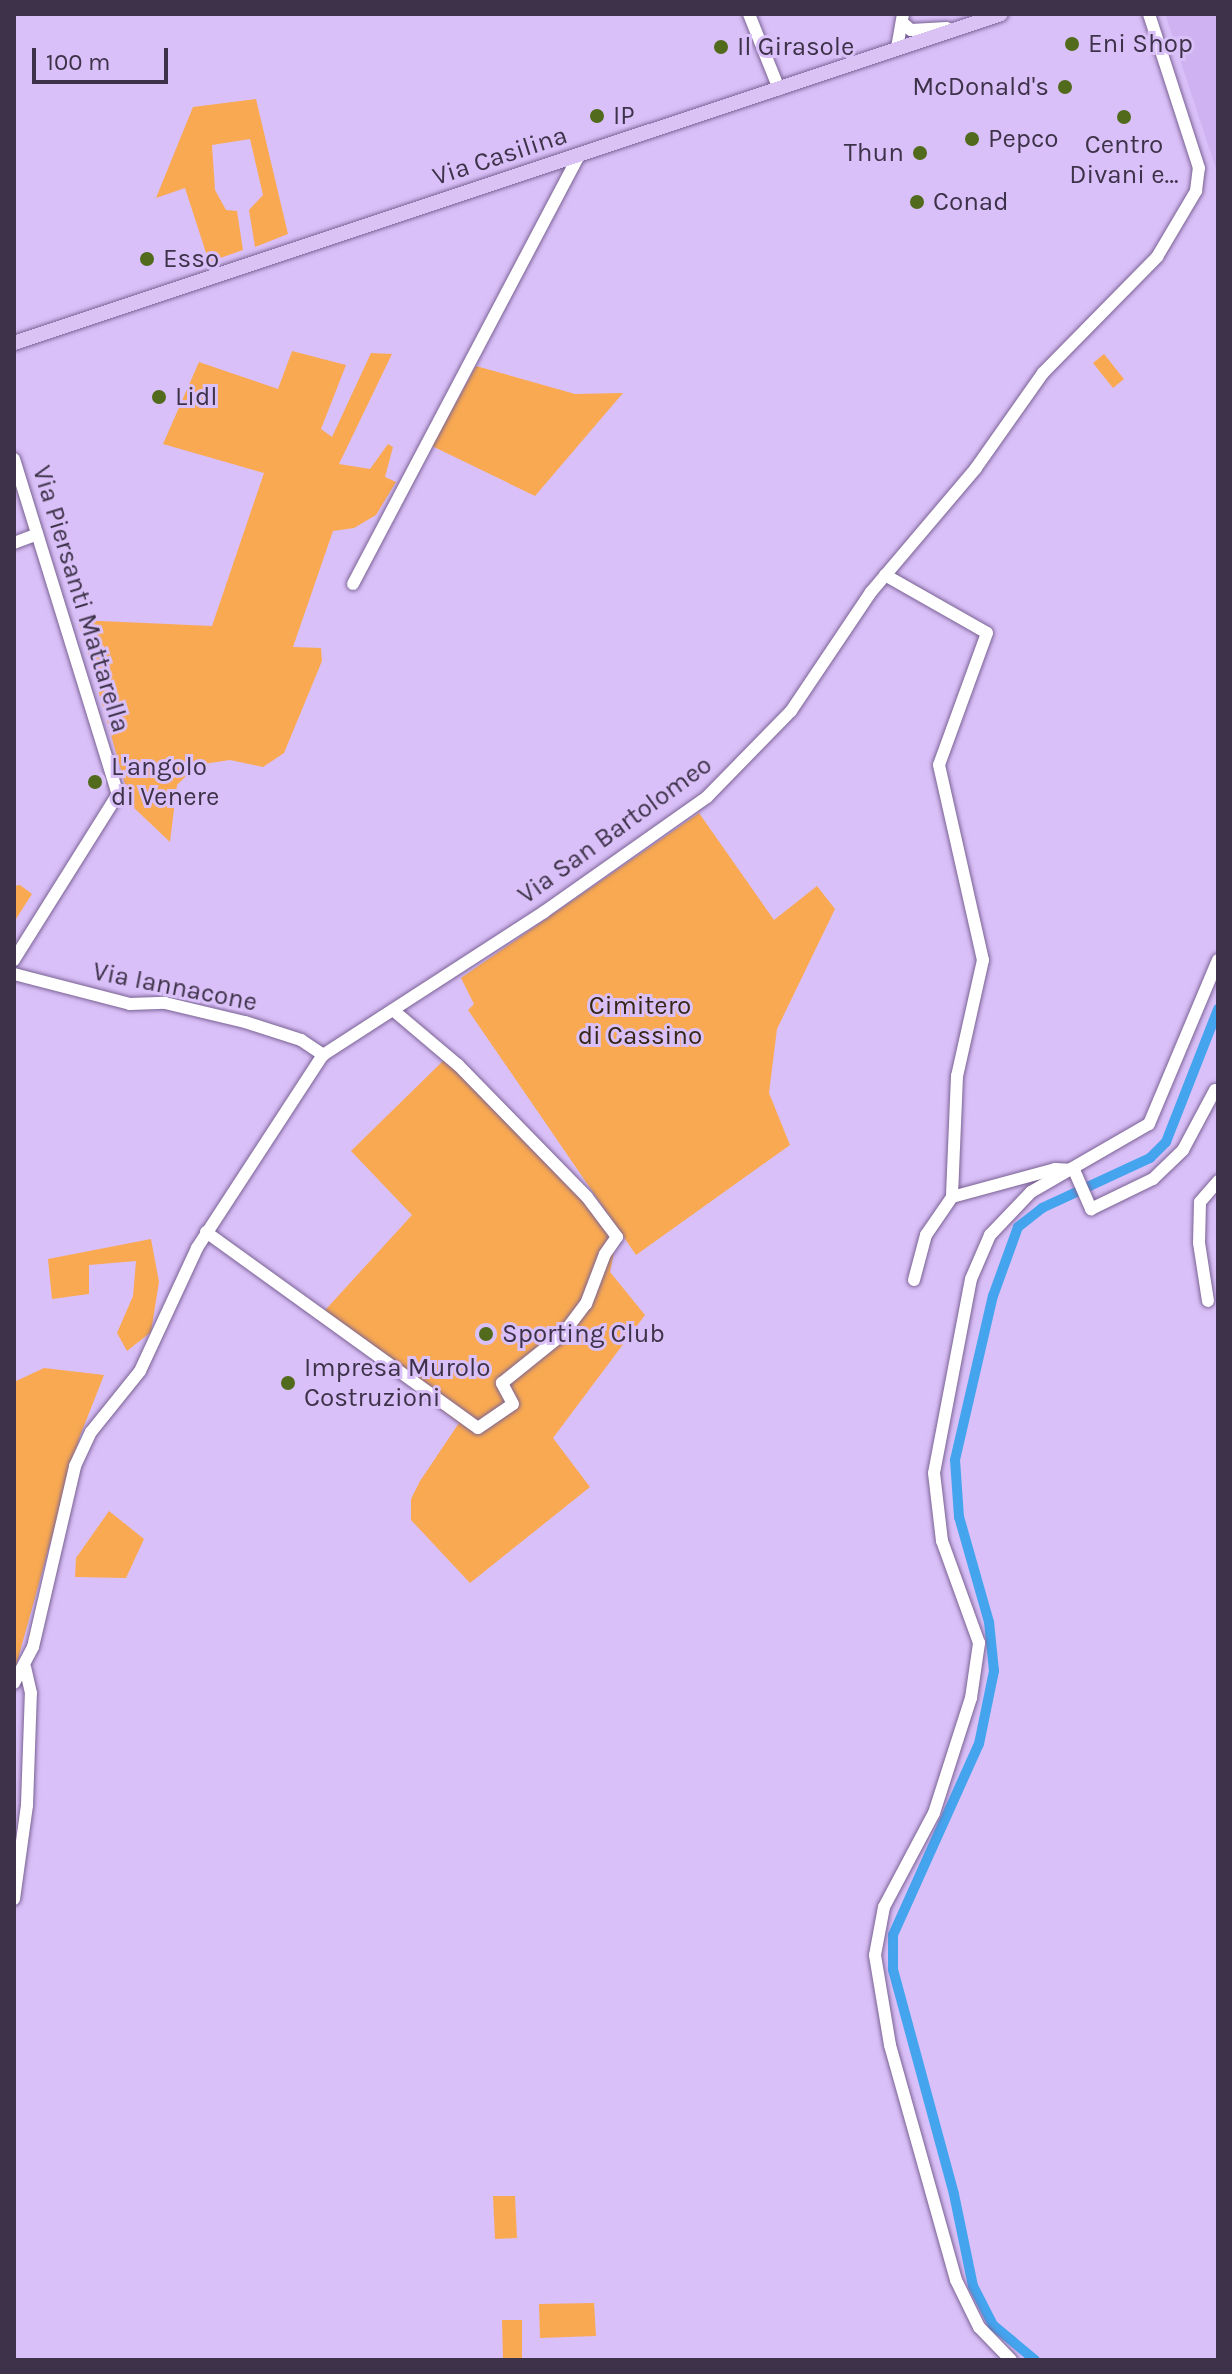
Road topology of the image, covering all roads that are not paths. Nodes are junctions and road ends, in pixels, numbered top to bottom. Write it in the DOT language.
graph roads {
  1 [pos="749,14"];
  2 [pos="1001,14"];
  3 [pos="1149,14"];
  4 [pos="904,19"];
  5 [pos="964,26"];
  6 [pos="897,48"];
  7 [pos="779,89"];
  8 [pos="579,155"];
  9 [pos="20,341"];
  10 [pos="14,352"];
  11 [pos="14,459"];
  12 [pos="37,534"];
  13 [pos="14,543"];
  14 [pos="885,575"];
  15 [pos="353,584"];
  16 [pos="14,960"];
  17 [pos="1218,960"];
  18 [pos="14,974"];
  19 [pos="393,1010"];
  20 [pos="323,1055"];
  21 [pos="1215,1090"];
  22 [pos="1074,1170"];
  23 [pos="1218,1181"];
  24 [pos="952,1197"];
  25 [pos="206,1232"];
  26 [pos="914,1280"];
  27 [pos="1208,1301"];
  28 [pos="25,1668"];
  29 [pos="14,1683"];
  30 [pos="14,1899"];
  31 [pos="1011,2360"];
  1 -- 7 [label="street"];
  2 -- 5 [label="main road, Via Casilina"];
  3 -- 14 [label="street, Via San Bartolomeo"];
  4 -- 5 [label="street"];
  4 -- 6 [label="street"];
  5 -- 6 [label="main road, Via Casilina"];
  6 -- 7 [label="main road, Via Casilina"];
  7 -- 8 [label="main road, Via Casilina"];
  8 -- 9 [label="main road, Via Casilina"];
  8 -- 15 [label="street"];
  9 -- 10 [label="street"];
  11 -- 12 [label="street, Via Piersanti Mattarella"];
  12 -- 13 [label="street"];
  12 -- 16 [label="street, Via Piersanti Mattarella"];
  14 -- 19 [label="street, Via San Bartolomeo"];
  14 -- 24 [label="street"];
  17 -- 22 [label="street"];
  18 -- 20 [label="street, Via Iannacone"];
  19 -- 20 [label="street, Via San Bartolomeo"];
  19 -- 25 [label="street"];
  20 -- 25 [label="street, Via San Bartolomeo"];
  21 -- 22 [label="street"];
  22 -- 24 [label="street"];
  22 -- 31 [label="street"];
  23 -- 27 [label="street"];
  24 -- 26 [label="street"];
  25 -- 28 [label="street, Via San Bartolomeo"];
  28 -- 29 [label="street"];
  28 -- 30 [label="street"];
}
